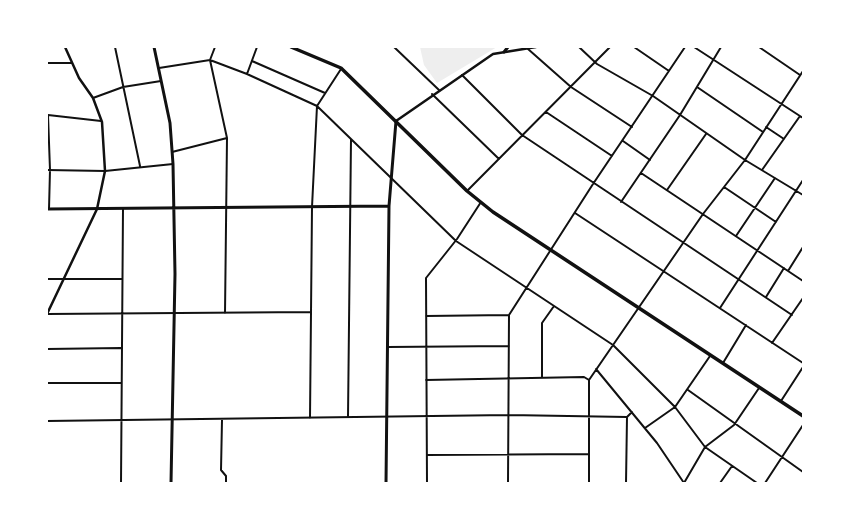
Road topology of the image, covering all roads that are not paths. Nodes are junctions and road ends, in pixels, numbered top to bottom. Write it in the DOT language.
graph roads {
  1 [pos="65,47"];
  2 [pos="115,47"];
  3 [pos="154,47"];
  4 [pos="215,47"];
  5 [pos="258,47"];
  6 [pos="291,47"];
  7 [pos="394,47"];
  8 [pos="508,47"];
  9 [pos="536,47"];
  10 [pos="579,47"];
  11 [pos="610,47"];
  12 [pos="634,47"];
  13 [pos="685,47"];
  14 [pos="694,47"];
  15 [pos="720,47"];
  16 [pos="758,47"];
  17 [pos="528,48"];
  18 [pos="504,52"];
  19 [pos="713,59"];
  20 [pos="210,60"];
  21 [pos="252,61"];
  22 [pos="596,62"];
  23 [pos="73,63"];
  24 [pos="47,64"];
  25 [pos="159,68"];
  26 [pos="341,68"];
  27 [pos="669,71"];
  28 [pos="803,71"];
  29 [pos="247,74"];
  30 [pos="462,74"];
  31 [pos="800,75"];
  32 [pos="161,81"];
  33 [pos="123,87"];
  34 [pos="571,87"];
  35 [pos="697,87"];
  36 [pos="438,90"];
  37 [pos="325,93"];
  38 [pos="432,94"];
  39 [pos="653,96"];
  40 [pos="93,98"];
  41 [pos="781,103"];
  42 [pos="317,106"];
  43 [pos="546,112"];
  44 [pos="47,115"];
  45 [pos="680,115"];
  46 [pos="802,117"];
  47 [pos="396,121"];
  48 [pos="102,122"];
  49 [pos="632,127"];
  50 [pos="766,127"];
  51 [pos="763,132"];
  52 [pos="707,134"];
  53 [pos="522,135"];
  54 [pos="227,138"];
  55 [pos="351,139"];
  56 [pos="784,139"];
  57 [pos="622,141"];
  58 [pos="172,152"];
  59 [pos="612,156"];
  60 [pos="499,159"];
  61 [pos="650,160"];
  62 [pos="745,160"];
  63 [pos="173,164"];
  64 [pos="140,166"];
  65 [pos="48,170"];
  66 [pos="105,170"];
  67 [pos="762,170"];
  68 [pos="641,173"];
  69 [pos="391,178"];
  70 [pos="775,178"];
  71 [pos="803,180"];
  72 [pos="593,184"];
  73 [pos="724,187"];
  74 [pos="467,190"];
  75 [pos="667,190"];
  76 [pos="797,190"];
  77 [pos="803,195"];
  78 [pos="481,202"];
  79 [pos="621,202"];
  80 [pos="349,206"];
  81 [pos="389,206"];
  82 [pos="312,207"];
  83 [pos="123,208"];
  84 [pos="175,208"];
  85 [pos="227,208"];
  86 [pos="755,208"];
  87 [pos="48,209"];
  88 [pos="97,209"];
  89 [pos="575,213"];
  90 [pos="704,214"];
  91 [pos="776,222"];
  92 [pos="736,236"];
  93 [pos="456,241"];
  94 [pos="684,243"];
  95 [pos="803,246"];
  96 [pos="551,250"];
  97 [pos="757,250"];
  98 [pos="784,268"];
  99 [pos="788,270"];
  100 [pos="665,271"];
  101 [pos="47,279"];
  102 [pos="64,279"];
  103 [pos="122,279"];
  104 [pos="738,279"];
  105 [pos="803,281"];
  106 [pos="526,288"];
  107 [pos="766,298"];
  108 [pos="803,298"];
  109 [pos="554,306"];
  110 [pos="638,308"];
  111 [pos="720,308"];
  112 [pos="311,312"];
  113 [pos="225,313"];
  114 [pos="47,314"];
  115 [pos="122,314"];
  116 [pos="174,314"];
  117 [pos="792,314"];
  118 [pos="509,315"];
  119 [pos="426,316"];
  120 [pos="746,325"];
  121 [pos="772,343"];
  122 [pos="613,345"];
  123 [pos="426,346"];
  124 [pos="508,346"];
  125 [pos="388,347"];
  126 [pos="121,348"];
  127 [pos="47,349"];
  128 [pos="710,356"];
  129 [pos="803,363"];
  130 [pos="722,364"];
  131 [pos="803,367"];
  132 [pos="596,369"];
  133 [pos="799,374"];
  134 [pos="803,376"];
  135 [pos="542,378"];
  136 [pos="510,379"];
  137 [pos="426,380"];
  138 [pos="589,380"];
  139 [pos="47,383"];
  140 [pos="121,383"];
  141 [pos="759,388"];
  142 [pos="688,390"];
  143 [pos="780,401"];
  144 [pos="675,407"];
  145 [pos="632,412"];
  146 [pos="509,415"];
  147 [pos="589,415"];
  148 [pos="803,416"];
  149 [pos="388,417"];
  150 [pos="426,417"];
  151 [pos="627,417"];
  152 [pos="310,418"];
  153 [pos="348,418"];
  154 [pos="173,419"];
  155 [pos="121,420"];
  156 [pos="222,420"];
  157 [pos="47,421"];
  158 [pos="734,425"];
  159 [pos="803,425"];
  160 [pos="645,428"];
  161 [pos="705,448"];
  162 [pos="589,454"];
  163 [pos="427,455"];
  164 [pos="509,455"];
  165 [pos="782,458"];
  166 [pos="732,466"];
  167 [pos="803,472"];
  168 [pos="121,483"];
  169 [pos="171,483"];
  170 [pos="226,483"];
  171 [pos="386,483"];
  172 [pos="427,483"];
  173 [pos="508,483"];
  174 [pos="589,483"];
  175 [pos="626,483"];
  176 [pos="684,483"];
  177 [pos="720,483"];
  178 [pos="757,483"];
  179 [pos="765,483"];
  1 -- 23 [label="street"];
  2 -- 33 [label="street"];
  3 -- 25 [label="main road"];
  4 -- 20 [label="street"];
  5 -- 21 [label="street"];
  6 -- 26 [label="main road"];
  7 -- 36 [label="street"];
  8 -- 18 [label="main road"];
  9 -- 17 [label="street"];
  10 -- 22 [label="street"];
  11 -- 22 [label="street"];
  12 -- 27 [label="street"];
  13 -- 27 [label="street"];
  14 -- 19 [label="street"];
  15 -- 19 [label="street"];
  16 -- 31 [label="street"];
  17 -- 18 [label="street"];
  17 -- 34 [label="street"];
  18 -- 30 [label="street"];
  19 -- 35 [label="street"];
  19 -- 41 [label="street"];
  20 -- 25 [label="street"];
  20 -- 29 [label="street"];
  20 -- 54 [label="street"];
  21 -- 29 [label="street"];
  21 -- 37 [label="street"];
  22 -- 34 [label="street"];
  22 -- 39 [label="street"];
  23 -- 24 [label="street"];
  23 -- 40 [label="street"];
  25 -- 32 [label="main road"];
  26 -- 37 [label="street"];
  26 -- 47 [label="main road"];
  27 -- 39 [label="street"];
  28 -- 31 [label="street"];
  29 -- 42 [label="street"];
  30 -- 36 [label="street"];
  30 -- 53 [label="street"];
  31 -- 41 [label="street"];
  32 -- 33 [label="street"];
  32 -- 58 [label="main road"];
  33 -- 40 [label="street"];
  33 -- 64 [label="street"];
  34 -- 43 [label="street"];
  34 -- 49 [label="street"];
  35 -- 45 [label="street"];
  35 -- 51 [label="street"];
  36 -- 38 [label="street"];
  37 -- 42 [label="street"];
  38 -- 47 [label="street"];
  38 -- 60 [label="street"];
  39 -- 45 [label="street"];
  39 -- 49 [label="street"];
  40 -- 48 [label="street"];
  41 -- 46 [label="street"];
  41 -- 50 [label="street"];
  42 -- 55 [label="street"];
  42 -- 82 [label="street"];
  43 -- 53 [label="street"];
  43 -- 59 [label="street"];
  44 -- 48 [label="street"];
  44 -- 65 [label="street"];
  45 -- 52 [label="street"];
  45 -- 61 [label="street"];
  46 -- 56 [label="street"];
  47 -- 69 [label="main road"];
  47 -- 74 [label="main road"];
  48 -- 66 [label="street"];
  49 -- 57 [label="street"];
  50 -- 51 [label="street"];
  50 -- 56 [label="street"];
  51 -- 62 [label="street"];
  52 -- 62 [label="street"];
  52 -- 75 [label="street"];
  53 -- 60 [label="street"];
  53 -- 72 [label="street"];
  54 -- 58 [label="street"];
  54 -- 85 [label="street"];
  55 -- 69 [label="street"];
  55 -- 80 [label="street"];
  56 -- 67 [label="street"];
  57 -- 59 [label="street"];
  57 -- 61 [label="street"];
  58 -- 63 [label="main road"];
  59 -- 72 [label="street"];
  60 -- 74 [label="street"];
  61 -- 68 [label="street"];
  62 -- 67 [label="street"];
  62 -- 73 [label="street"];
  63 -- 64 [label="street"];
  63 -- 84 [label="main road"];
  64 -- 66 [label="street"];
  65 -- 66 [label="street"];
  65 -- 87 [label="street"];
  66 -- 88 [label="street"];
  67 -- 70 [label="street"];
  68 -- 75 [label="street"];
  68 -- 79 [label="street"];
  69 -- 81 [label="main road"];
  69 -- 93 [label="street"];
  70 -- 76 [label="street"];
  70 -- 86 [label="street"];
  71 -- 76 [label="street"];
  72 -- 79 [label="street"];
  72 -- 89 [label="street"];
  73 -- 86 [label="street"];
  73 -- 90 [label="street"];
  74 -- 78 [label="main road"];
  75 -- 90 [label="street"];
  76 -- 77 [label="street"];
  76 -- 91 [label="street"];
  78 -- 93 [label="street"];
  78 -- 96 [label="main road"];
  79 -- 94 [label="street"];
  80 -- 81 [label="main road"];
  80 -- 82 [label="main road"];
  80 -- 153 [label="street"];
  81 -- 125 [label="main road"];
  82 -- 85 [label="main road"];
  82 -- 112 [label="street"];
  83 -- 84 [label="main road"];
  83 -- 88 [label="main road"];
  83 -- 103 [label="street"];
  84 -- 85 [label="main road"];
  84 -- 116 [label="main road"];
  85 -- 113 [label="street"];
  86 -- 91 [label="street"];
  86 -- 92 [label="street"];
  87 -- 88 [label="main road"];
  88 -- 102 [label="street"];
  89 -- 96 [label="street"];
  89 -- 100 [label="street"];
  90 -- 92 [label="street"];
  90 -- 94 [label="street"];
  91 -- 97 [label="street"];
  92 -- 97 [label="street"];
  93 -- 106 [label="street"];
  93 -- 119 [label="street"];
  94 -- 100 [label="street"];
  94 -- 104 [label="street"];
  95 -- 99 [label="street"];
  96 -- 106 [label="street"];
  96 -- 110 [label="main road"];
  97 -- 98 [label="street"];
  97 -- 104 [label="street"];
  98 -- 99 [label="street"];
  98 -- 107 [label="street"];
  99 -- 105 [label="street"];
  100 -- 110 [label="street"];
  100 -- 111 [label="street"];
  101 -- 102 [label="street"];
  102 -- 103 [label="street"];
  102 -- 114 [label="street"];
  103 -- 115 [label="street"];
  104 -- 107 [label="street"];
  104 -- 111 [label="street"];
  106 -- 109 [label="street"];
  106 -- 118 [label="street"];
  107 -- 117 [label="street"];
  108 -- 117 [label="street"];
  109 -- 122 [label="street"];
  109 -- 135 [label="street"];
  110 -- 122 [label="street"];
  110 -- 128 [label="main road"];
  111 -- 120 [label="street"];
  112 -- 113 [label="street"];
  112 -- 152 [label="street"];
  113 -- 116 [label="street"];
  114 -- 115 [label="street"];
  115 -- 116 [label="street"];
  115 -- 126 [label="street"];
  116 -- 154 [label="main road"];
  117 -- 121 [label="street"];
  118 -- 119 [label="street"];
  118 -- 124 [label="street"];
  119 -- 123 [label="street"];
  120 -- 121 [label="street"];
  120 -- 130 [label="street"];
  121 -- 129 [label="street"];
  122 -- 132 [label="street"];
  122 -- 144 [label="street"];
  123 -- 124 [label="street"];
  123 -- 125 [label="street"];
  123 -- 137 [label="street"];
  124 -- 136 [label="street"];
  125 -- 149 [label="main road"];
  126 -- 127 [label="street"];
  126 -- 140 [label="street"];
  128 -- 130 [label="main road"];
  128 -- 142 [label="street"];
  130 -- 141 [label="main road"];
  131 -- 133 [label="street"];
  132 -- 138 [label="street"];
  132 -- 145 [label="street"];
  133 -- 134 [label="street"];
  133 -- 143 [label="street"];
  135 -- 136 [label="street"];
  135 -- 138 [label="street"];
  136 -- 137 [label="street"];
  136 -- 146 [label="street"];
  137 -- 150 [label="street"];
  138 -- 147 [label="street"];
  139 -- 140 [label="street"];
  140 -- 155 [label="street"];
  141 -- 143 [label="main road"];
  141 -- 158 [label="street"];
  142 -- 144 [label="street"];
  142 -- 158 [label="street"];
  143 -- 148 [label="main road"];
  144 -- 160 [label="street"];
  144 -- 161 [label="street"];
  145 -- 151 [label="street"];
  145 -- 160 [label="street"];
  146 -- 147 [label="street"];
  146 -- 150 [label="street"];
  146 -- 164 [label="street"];
  147 -- 151 [label="street"];
  147 -- 162 [label="street"];
  149 -- 150 [label="street"];
  149 -- 153 [label="street"];
  149 -- 171 [label="main road"];
  150 -- 163 [label="street"];
  151 -- 175 [label="street"];
  152 -- 153 [label="street"];
  152 -- 156 [label="street"];
  154 -- 155 [label="street"];
  154 -- 156 [label="street"];
  154 -- 169 [label="main road"];
  155 -- 157 [label="street"];
  155 -- 168 [label="street"];
  156 -- 170 [label="street"];
  158 -- 161 [label="street"];
  158 -- 165 [label="street"];
  159 -- 165 [label="street"];
  160 -- 176 [label="street"];
  161 -- 166 [label="street"];
  161 -- 176 [label="street"];
  162 -- 164 [label="street"];
  162 -- 174 [label="street"];
  163 -- 164 [label="street"];
  163 -- 172 [label="street"];
  164 -- 173 [label="street"];
  165 -- 167 [label="street"];
  165 -- 179 [label="street"];
  166 -- 177 [label="street"];
  166 -- 178 [label="street"];
}
